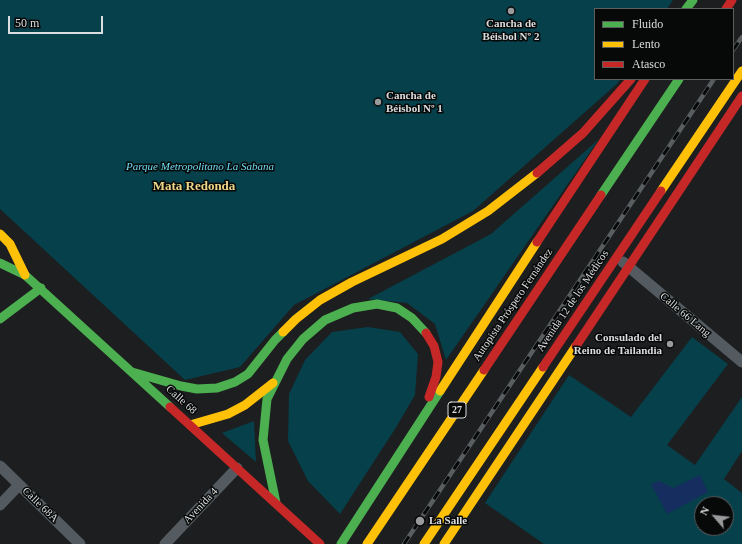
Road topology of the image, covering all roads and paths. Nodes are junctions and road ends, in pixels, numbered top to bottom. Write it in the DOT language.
graph roads {
  1 [pos="693,0"];
  2 [pos="687,8"];
  3 [pos="742,71"];
  4 [pos="630,80"];
  5 [pos="644,80"];
  6 [pos="678,80"];
  7 [pos="742,96"];
  8 [pos="0,234"];
  9 [pos="617,258"];
  10 [pos="0,263"];
  11 [pos="629,267"];
  12 [pos="25,275"];
  13 [pos="41,288"];
  14 [pos="0,319"];
  15 [pos="742,362"];
  16 [pos="132,372"];
  17 [pos="276,380"];
  18 [pos="190,425"];
  19 [pos="0,466"];
  20 [pos="237,468"];
  21 [pos="390,468"];
  22 [pos="19,484"];
  23 [pos="276,504"];
  24 [pos="0,505"];
  25 [pos="80,544"];
  26 [pos="165,544"];
  27 [pos="320,544"];
  28 [pos="341,544"];
  29 [pos="367,544"];
  30 [pos="424,544"];
  31 [pos="444,544"];
  1 -- 2 [label="main road"];
  3 -- 9 [label="main road, Avenida 12 de los Médicos"];
  4 -- 16 [label="main road"];
  5 -- 21 [label="main road, Autopista Próspero Fernández / 27"];
  6 -- 29 [label="main road, Autopista Próspero Fernández / 27"];
  7 -- 11 [label="main road"];
  8 -- 12 [label="main road, Calle 68"];
  9 -- 11 [label="street, Calle 66 Lang"];
  9 -- 30 [label="main road, Avenida 12 de los Médicos"];
  10 -- 12 [label="main road, Calle 68"];
  11 -- 15 [label="street, Calle 66 Lang"];
  11 -- 31 [label="main road"];
  12 -- 13 [label="main road, Calle 68"];
  13 -- 14 [label="main road"];
  13 -- 16 [label="main road, Calle 68"];
  16 -- 18 [label="main road, Calle 68"];
  17 -- 18 [label="main road"];
  17 -- 21 [label="main road"];
  17 -- 23 [label="main road"];
  18 -- 20 [label="main road, Calle 68"];
  19 -- 22 [label="street, Calle 68A"];
  20 -- 23 [label="main road, Calle 68"];
  20 -- 26 [label="street, Avenida 4"];
  21 -- 28 [label="main road, Autopista Próspero Fernández / 27"];
  22 -- 24 [label="street"];
  22 -- 25 [label="street, Calle 68A"];
  23 -- 27 [label="main road, Calle 68"];
}
